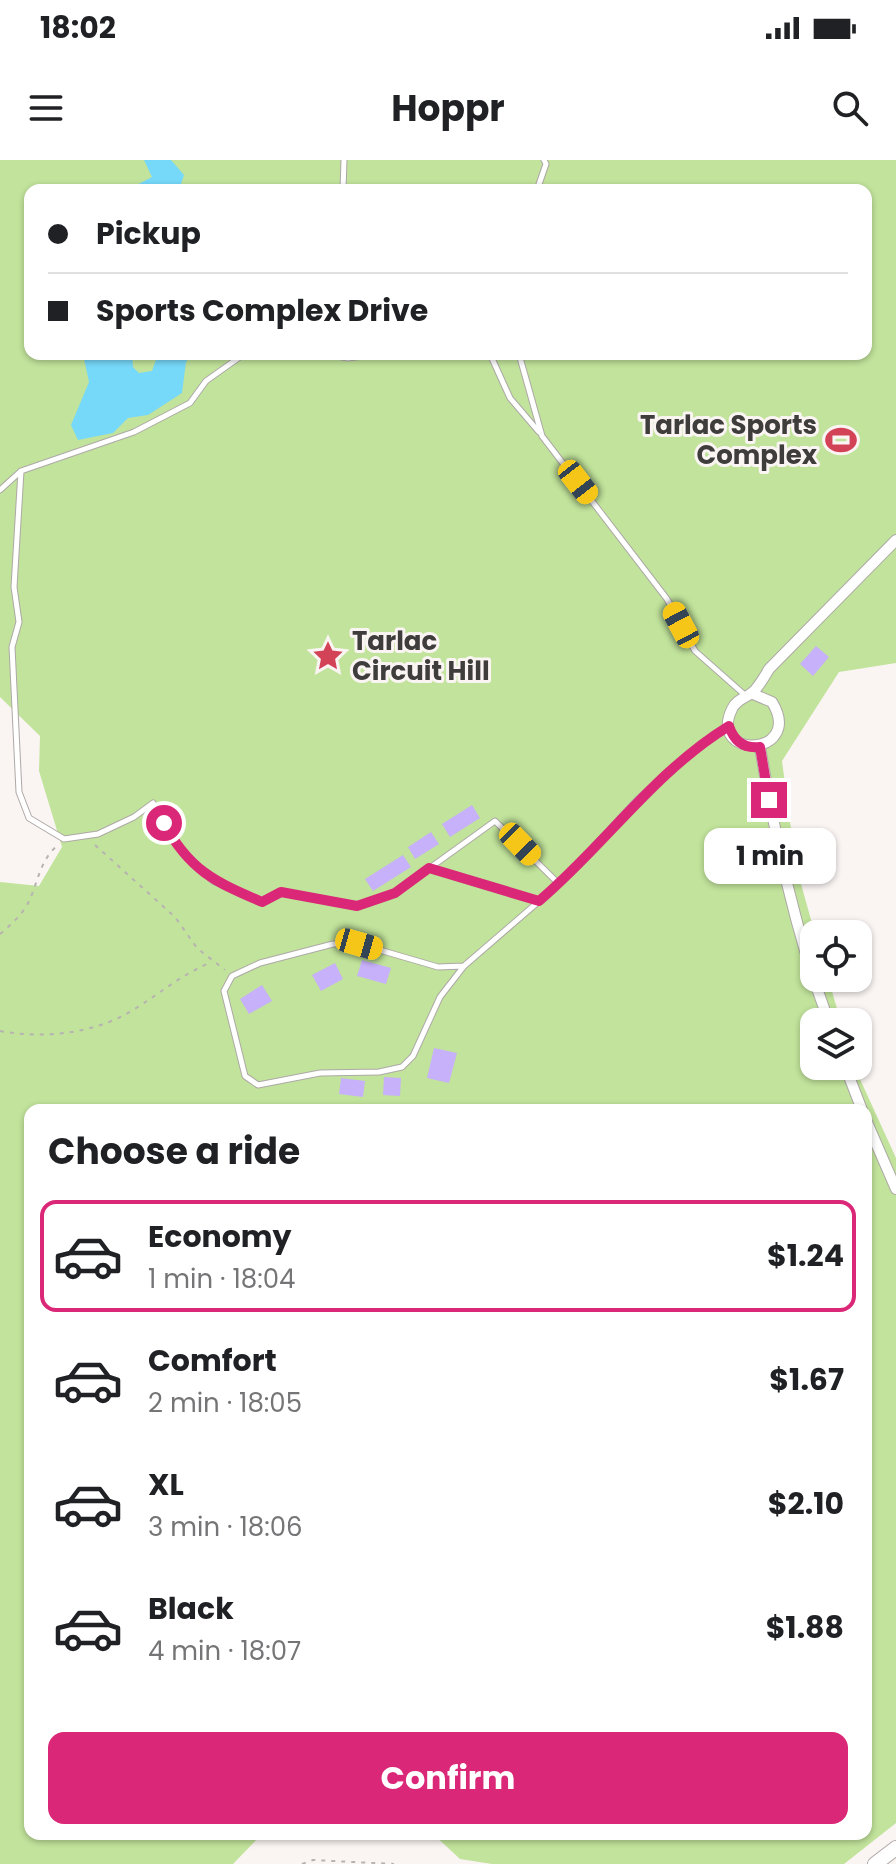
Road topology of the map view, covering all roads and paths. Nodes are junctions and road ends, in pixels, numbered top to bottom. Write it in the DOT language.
graph roads {
  1 [pos="344,160"];
  2 [pos="544,160"];
  3 [pos="343,184"];
  4 [pos="539,184"];
  5 [pos="236,360"];
  6 [pos="493,360"];
  7 [pos="521,360"];
  8 [pos="542,436"];
  9 [pos="21,471"];
  10 [pos="0,490"];
  11 [pos="896,540"];
  12 [pos="749,695"];
  13 [pos="729,726"];
  14 [pos="760,747"];
  15 [pos="82,838"];
  16 [pos="64,839"];
  17 [pos="429,868"];
  18 [pos="559,884"];
  19 [pos="539,901"];
  20 [pos="0,934"];
  21 [pos="213,961"];
  22 [pos="464,966"];
  23 [pos="232,976"];
  24 [pos="824,1008"];
  25 [pos="0,1031"];
  26 [pos="850,1080"];
  27 [pos="860,1104"];
  28 [pos="872,1134"];
  29 [pos="896,1189"];
  30 [pos="896,1848"];
  31 [pos="302,1864"];
  32 [pos="394,1864"];
  33 [pos="875,1864"];
  1 -- 3 [label="lane"];
  2 -- 4 [label="lane"];
  5 -- 9 [label="lane"];
  6 -- 8 [label="lane"];
  7 -- 8 [label="lane"];
  8 -- 12 [label="lane"];
  9 -- 10 [label="lane"];
  9 -- 16 [label="lane"];
  11 -- 12 [label="street"];
  12 -- 13 [label="street"];
  12 -- 14 [label="street"];
  13 -- 14 [label="street"];
  13 -- 18 [label="lane"];
  14 -- 24 [label="street"];
  15 -- 16 [label="lane"];
  15 -- 17 [label="lane"];
  15 -- 21 [label="path"];
  16 -- 20 [label="path"];
  17 -- 18 [label="lane"];
  17 -- 19 [label="lane"];
  18 -- 19 [label="lane"];
  19 -- 22 [label="lane"];
  21 -- 23 [label="path"];
  21 -- 25 [label="path"];
  22 -- 23 [label="lane"];
  22 -- 23 [label="lane"];
  26 -- 27 [label="street"];
  28 -- 29 [label="street"];
  30 -- 33 [label="main road"];
  31 -- 32 [label="path"];
}
